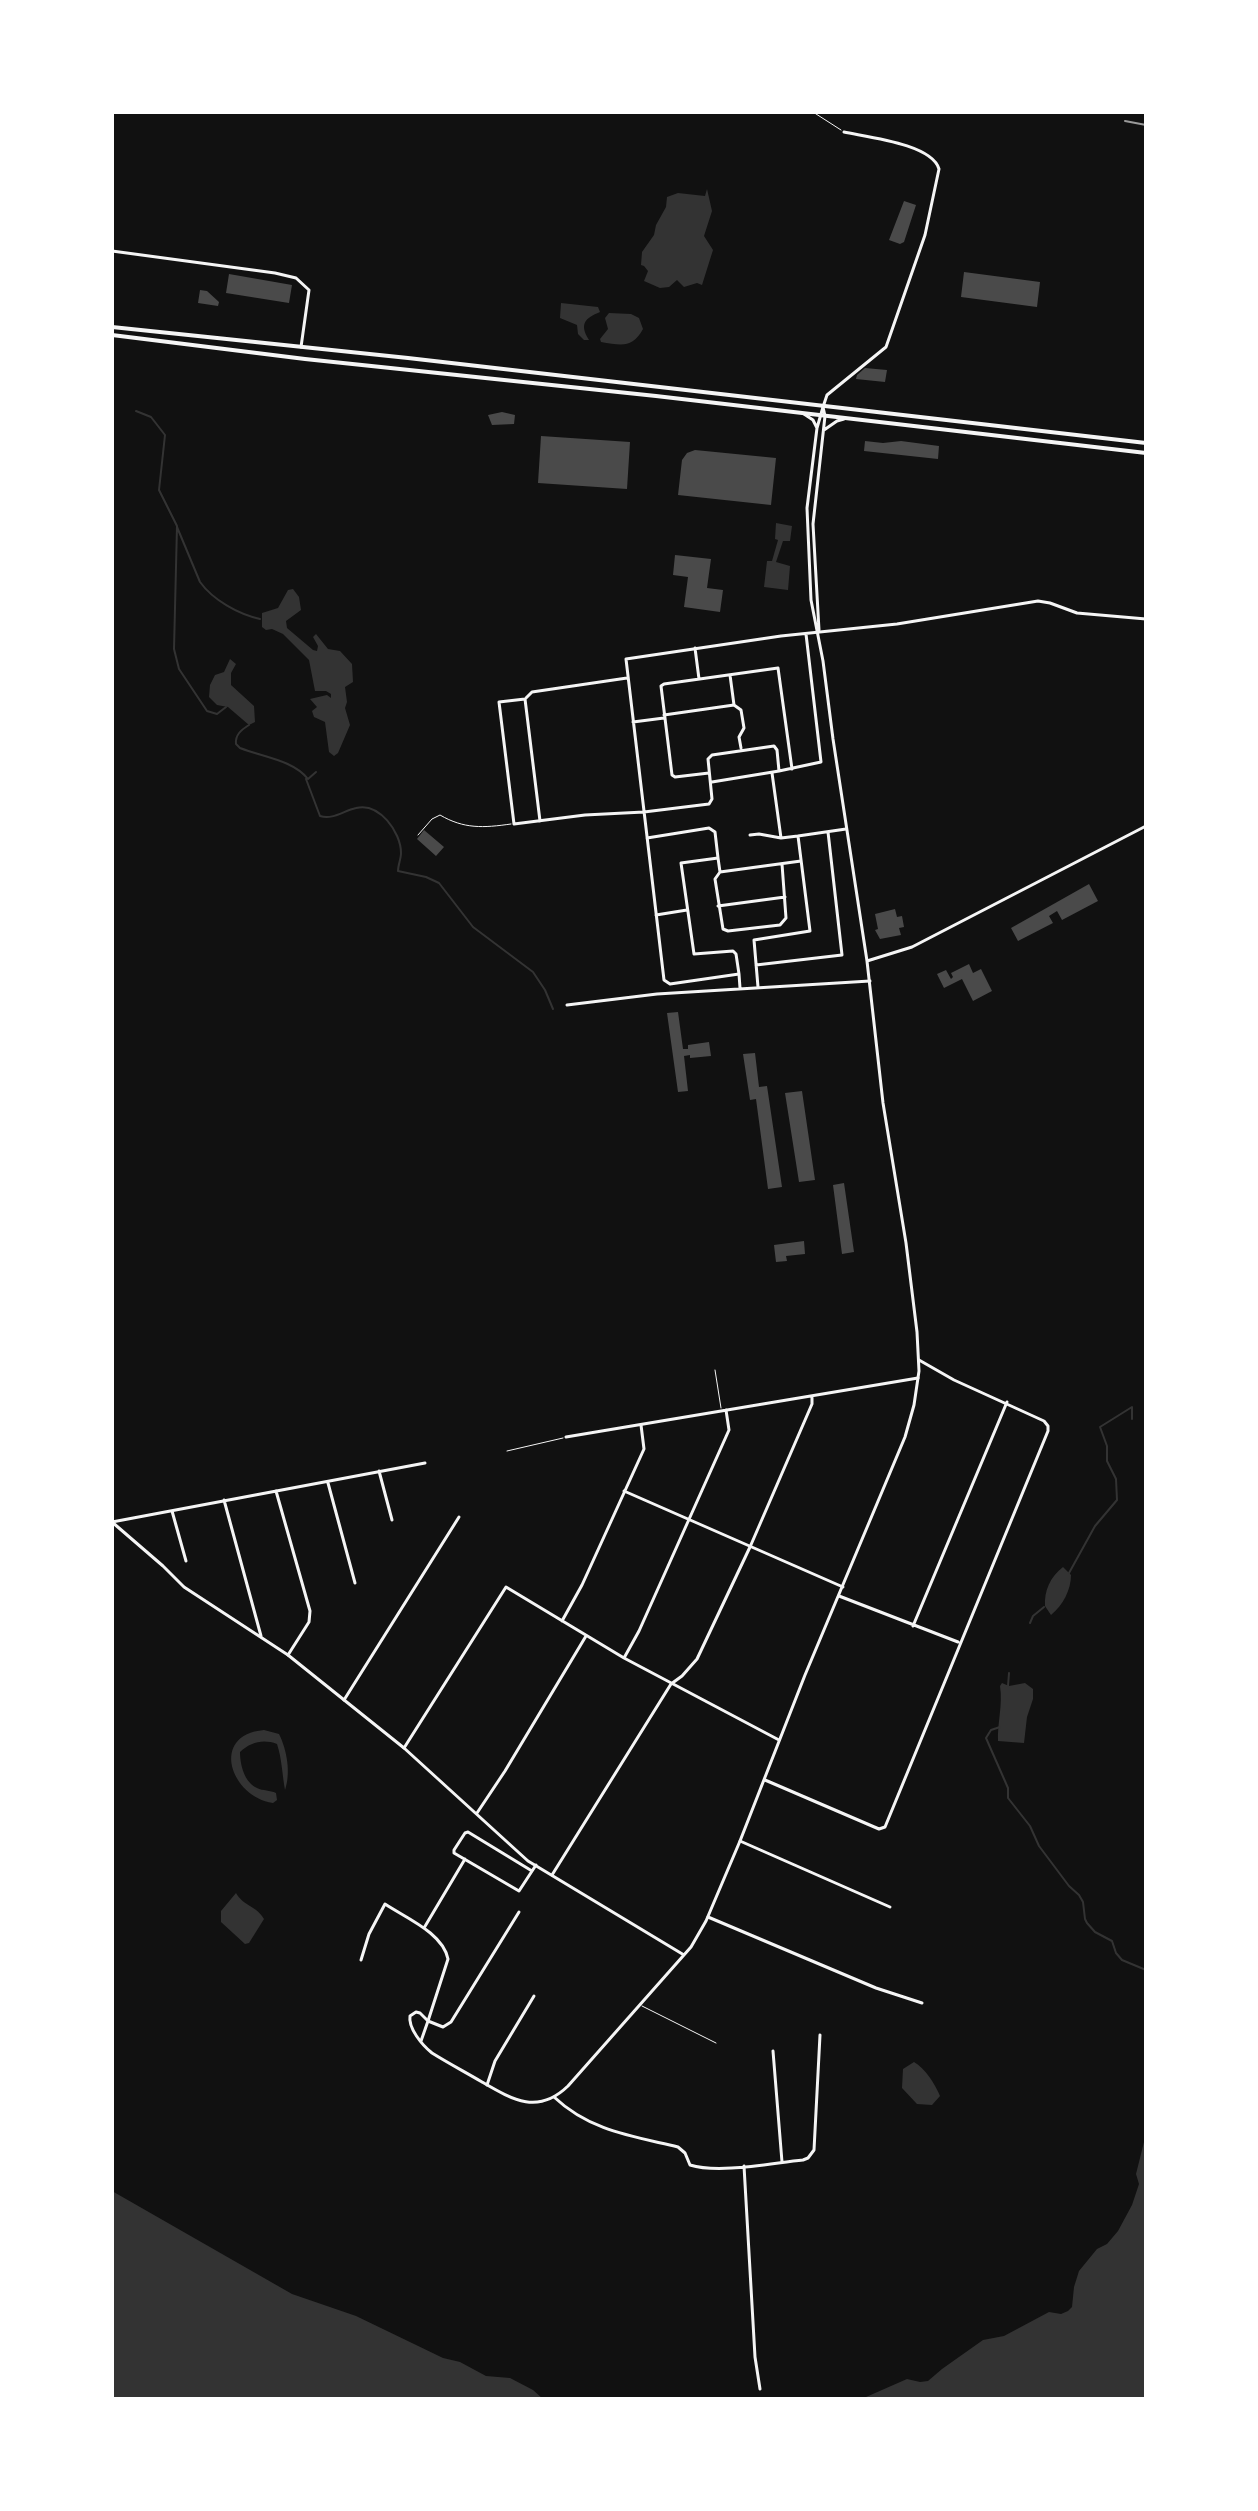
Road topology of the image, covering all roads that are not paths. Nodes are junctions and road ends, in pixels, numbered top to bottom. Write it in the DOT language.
graph roads {
  1 [pos="813,112"];
  2 [pos="844,132"];
  3 [pos="112,251"];
  4 [pos="112,327"];
  5 [pos="112,335"];
  6 [pos="301,347"];
  7 [pos="823,407"];
  8 [pos="803,414"];
  9 [pos="822,416"];
  10 [pos="849,419"];
  11 [pos="817,428"];
  12 [pos="824,430"];
  13 [pos="1146,443"];
  14 [pos="1146,453"];
  15 [pos="1146,619"];
  16 [pos="806,634"];
  17 [pos="819,634"];
  18 [pos="695,648"];
  19 [pos="730,675"];
  20 [pos="627,678"];
  21 [pos="699,679"];
  22 [pos="525,699"];
  23 [pos="734,705"];
  24 [pos="664,716"];
  25 [pos="633,722"];
  26 [pos="741,750"];
  27 [pos="792,769"];
  28 [pos="779,771"];
  29 [pos="709,773"];
  30 [pos="772,773"];
  31 [pos="710,782"];
  32 [pos="644,812"];
  33 [pos="540,821"];
  34 [pos="514,824"];
  35 [pos="1146,826"];
  36 [pos="846,829"];
  37 [pos="828,832"];
  38 [pos="418,835"];
  39 [pos="750,835"];
  40 [pos="798,836"];
  41 [pos="647,838"];
  42 [pos="781,838"];
  43 [pos="718,858"];
  44 [pos="801,861"];
  45 [pos="782,864"];
  46 [pos="720,872"];
  47 [pos="785,897"];
  48 [pos="718,906"];
  49 [pos="687,910"];
  50 [pos="656,915"];
  51 [pos="867,961"];
  52 [pos="756,965"];
  53 [pos="739,974"];
  54 [pos="870,981"];
  55 [pos="758,987"];
  56 [pos="740,988"];
  57 [pos="567,1005"];
  58 [pos="919,1360"];
  59 [pos="715,1370"];
  60 [pos="918,1378"];
  61 [pos="812,1396"];
  62 [pos="1007,1402"];
  63 [pos="724,1410"];
  64 [pos="641,1425"];
  65 [pos="566,1437"];
  66 [pos="507,1451"];
  67 [pos="425,1463"];
  68 [pos="379,1471"];
  69 [pos="327,1481"];
  70 [pos="276,1491"];
  71 [pos="624,1491"];
  72 [pos="224,1500"];
  73 [pos="172,1510"];
  74 [pos="459,1517"];
  75 [pos="689,1519"];
  76 [pos="392,1520"];
  77 [pos="112,1522"];
  78 [pos="750,1547"];
  79 [pos="186,1561"];
  80 [pos="355,1583"];
  81 [pos="843,1587"];
  82 [pos="839,1596"];
  83 [pos="562,1621"];
  84 [pos="913,1626"];
  85 [pos="261,1636"];
  86 [pos="586,1636"];
  87 [pos="959,1642"];
  88 [pos="288,1655"];
  89 [pos="624,1658"];
  90 [pos="671,1684"];
  91 [pos="344,1700"];
  92 [pos="780,1740"];
  93 [pos="404,1748"];
  94 [pos="765,1780"];
  95 [pos="477,1813"];
  96 [pos="740,1841"];
  97 [pos="465,1859"];
  98 [pos="536,1865"];
  99 [pos="532,1871"];
  100 [pos="552,1875"];
  101 [pos="890,1907"];
  102 [pos="519,1912"];
  103 [pos="708,1917"];
  104 [pos="423,1929"];
  105 [pos="684,1955"];
  106 [pos="361,1960"];
  107 [pos="534,1996"];
  108 [pos="922,2003"];
  109 [pos="640,2005"];
  110 [pos="428,2021"];
  111 [pos="820,2035"];
  112 [pos="421,2041"];
  113 [pos="716,2043"];
  114 [pos="773,2051"];
  115 [pos="487,2085"];
  116 [pos="554,2097"];
  117 [pos="782,2162"];
  118 [pos="744,2166"];
  119 [pos="760,2389"];
  1 -- 2 [label="lane"];
  2 -- 7 [label="street"];
  3 -- 6 [label="street"];
  4 -- 6 [label="highway"];
  5 -- 8 [label="highway"];
  6 -- 7 [label="highway"];
  7 -- 9 [label="street"];
  7 -- 13 [label="highway"];
  8 -- 9 [label="highway"];
  8 -- 11 [label="street"];
  9 -- 10 [label="highway"];
  9 -- 11 [label="street"];
  9 -- 12 [label="street"];
  10 -- 12 [label="street"];
  10 -- 14 [label="highway"];
  11 -- 17 [label="street"];
  12 -- 17 [label="street"];
  15 -- 17 [label="street"];
  16 -- 17 [label="street"];
  16 -- 18 [label="street"];
  16 -- 27 [label="street"];
  17 -- 36 [label="street"];
  18 -- 20 [label="street"];
  18 -- 21 [label="street"];
  19 -- 21 [label="street"];
  19 -- 23 [label="street"];
  19 -- 27 [label="street"];
  20 -- 22 [label="street"];
  20 -- 25 [label="street"];
  21 -- 24 [label="street"];
  22 -- 33 [label="street"];
  22 -- 34 [label="street"];
  23 -- 24 [label="street"];
  23 -- 26 [label="street"];
  24 -- 25 [label="street"];
  24 -- 29 [label="street"];
  25 -- 32 [label="street"];
  26 -- 28 [label="street"];
  26 -- 29 [label="street"];
  27 -- 28 [label="street"];
  28 -- 30 [label="street"];
  29 -- 31 [label="street"];
  30 -- 31 [label="street"];
  30 -- 42 [label="street"];
  31 -- 32 [label="street"];
  32 -- 33 [label="street"];
  32 -- 41 [label="street"];
  33 -- 34 [label="street"];
  34 -- 38 [label="lane"];
  35 -- 51 [label="street"];
  36 -- 37 [label="street"];
  36 -- 51 [label="street"];
  37 -- 40 [label="street"];
  37 -- 52 [label="street"];
  39 -- 42 [label="street"];
  40 -- 42 [label="street"];
  40 -- 44 [label="street"];
  41 -- 43 [label="street"];
  41 -- 50 [label="street"];
  43 -- 46 [label="street"];
  43 -- 49 [label="street"];
  44 -- 45 [label="street"];
  44 -- 52 [label="street"];
  45 -- 46 [label="street"];
  45 -- 47 [label="street"];
  46 -- 48 [label="street"];
  47 -- 48 [label="street"];
  47 -- 48 [label="street"];
  49 -- 50 [label="street"];
  49 -- 53 [label="street"];
  50 -- 53 [label="street"];
  51 -- 54 [label="street"];
  52 -- 55 [label="street"];
  53 -- 56 [label="street"];
  54 -- 55 [label="street"];
  54 -- 58 [label="street"];
  55 -- 56 [label="street"];
  56 -- 57 [label="street"];
  58 -- 60 [label="street"];
  58 -- 62 [label="street"];
  59 -- 63 [label="lane"];
  60 -- 61 [label="street"];
  60 -- 81 [label="street"];
  61 -- 63 [label="street"];
  61 -- 78 [label="street"];
  62 -- 84 [label="street"];
  62 -- 87 [label="street"];
  63 -- 64 [label="street"];
  63 -- 75 [label="street"];
  64 -- 65 [label="street"];
  64 -- 71 [label="street"];
  65 -- 66 [label="lane"];
  67 -- 68 [label="street"];
  68 -- 69 [label="street"];
  68 -- 76 [label="street"];
  69 -- 70 [label="street"];
  69 -- 80 [label="street"];
  70 -- 72 [label="street"];
  70 -- 88 [label="street"];
  71 -- 75 [label="street"];
  71 -- 83 [label="street"];
  72 -- 73 [label="street"];
  72 -- 85 [label="street"];
  73 -- 77 [label="street"];
  73 -- 79 [label="street"];
  74 -- 91 [label="street"];
  75 -- 78 [label="street"];
  75 -- 89 [label="street"];
  77 -- 85 [label="street"];
  78 -- 81 [label="street"];
  78 -- 90 [label="street"];
  81 -- 82 [label="street"];
  82 -- 84 [label="street"];
  82 -- 92 [label="street"];
  83 -- 86 [label="street"];
  83 -- 93 [label="street"];
  84 -- 87 [label="street"];
  85 -- 88 [label="street"];
  86 -- 89 [label="street"];
  86 -- 95 [label="street"];
  87 -- 94 [label="street"];
  88 -- 91 [label="street"];
  89 -- 90 [label="street"];
  90 -- 92 [label="street"];
  90 -- 100 [label="street"];
  91 -- 93 [label="street"];
  92 -- 94 [label="street"];
  93 -- 95 [label="street"];
  94 -- 96 [label="street"];
  95 -- 98 [label="street"];
  96 -- 101 [label="street"];
  96 -- 103 [label="street"];
  97 -- 99 [label="street"];
  97 -- 99 [label="street"];
  97 -- 104 [label="street"];
  98 -- 99 [label="street"];
  98 -- 100 [label="street"];
  100 -- 105 [label="street"];
  102 -- 110 [label="street"];
  103 -- 105 [label="street"];
  103 -- 108 [label="street"];
  104 -- 106 [label="street"];
  104 -- 110 [label="street"];
  105 -- 109 [label="street"];
  107 -- 115 [label="street"];
  109 -- 113 [label="lane"];
  109 -- 116 [label="street"];
  110 -- 112 [label="street"];
  110 -- 112 [label="street"];
  111 -- 117 [label="street"];
  112 -- 115 [label="street"];
  114 -- 117 [label="street"];
  115 -- 116 [label="street"];
  116 -- 118 [label="street"];
  117 -- 118 [label="street"];
  118 -- 119 [label="street"];
}
